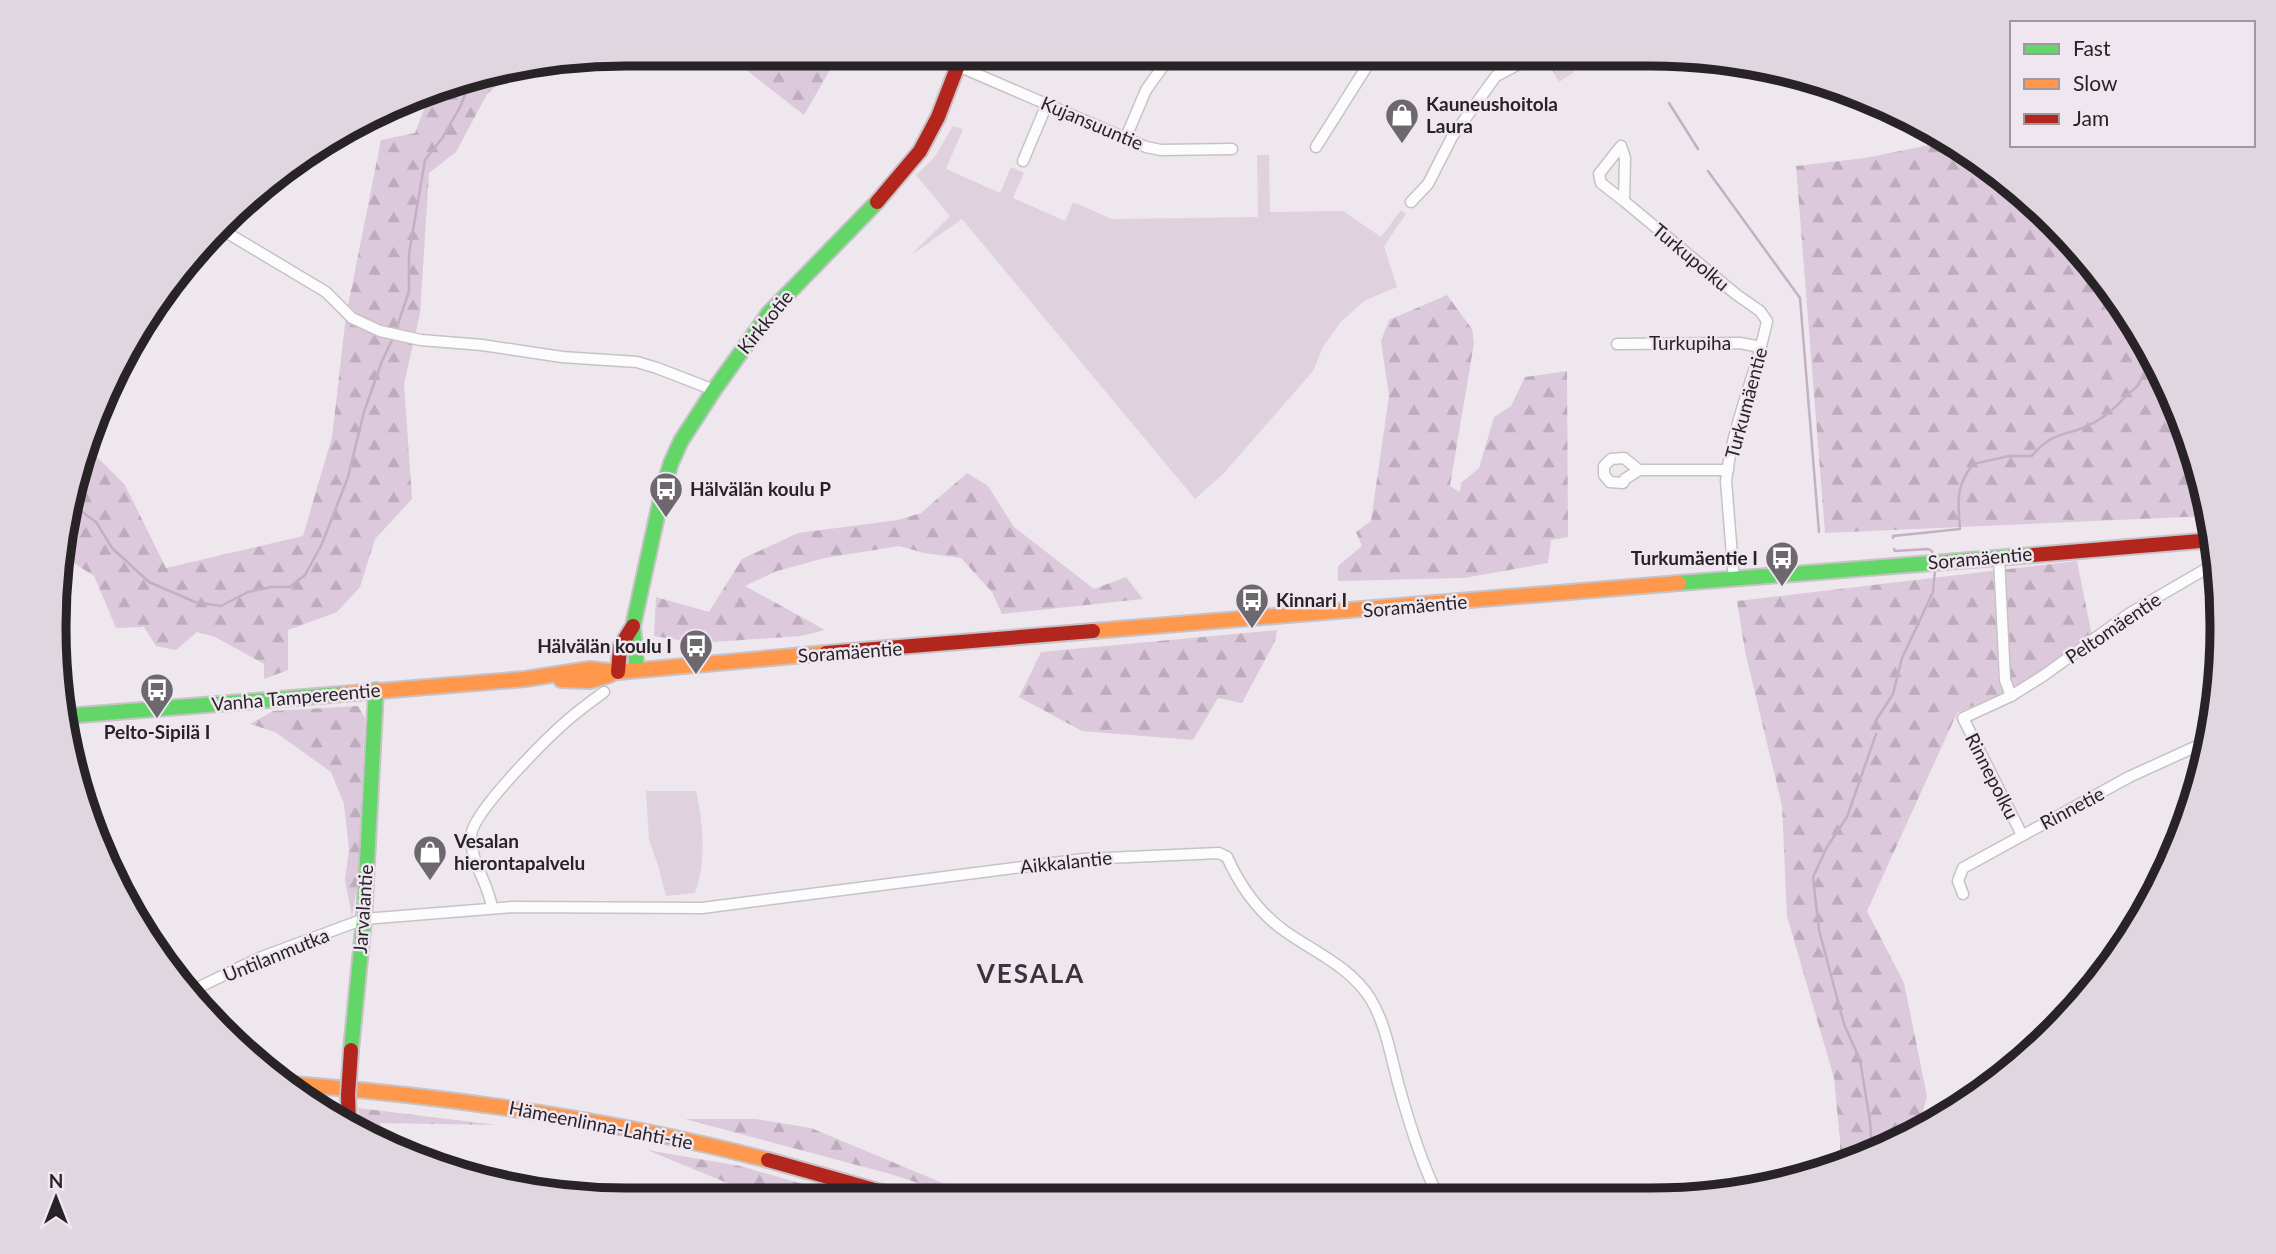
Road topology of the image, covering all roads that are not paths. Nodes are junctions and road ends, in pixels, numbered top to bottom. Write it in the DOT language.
graph roads {
  1 [pos="958,66"];
  2 [pos="972,66"];
  3 [pos="1163,66"];
  4 [pos="1367,66"];
  5 [pos="1515,66"];
  6 [pos="1048,104"];
  7 [pos="1126,137"];
  8 [pos="1316,147"];
  9 [pos="1232,149"];
  10 [pos="1023,161"];
  11 [pos="1624,201"];
  12 [pos="1411,202"];
  13 [pos="228,234"];
  14 [pos="1760,311"];
  15 [pos="1617,344"];
  16 [pos="1761,347"];
  17 [pos="714,390"];
  18 [pos="1639,470"];
  19 [pos="1728,470"];
  20 [pos="2203,541"];
  21 [pos="1999,557"];
  22 [pos="2206,569"];
  23 [pos="1734,580"];
  24 [pos="633,626"];
  25 [pos="637,670"];
  26 [pos="618,672"];
  27 [pos="376,690"];
  28 [pos="604,692"];
  29 [pos="2011,696"];
  30 [pos="74,715"];
  31 [pos="1963,718"];
  32 [pos="2196,746"];
  33 [pos="2022,835"];
  34 [pos="1963,894"];
  35 [pos="492,908"];
  36 [pos="364,919"];
  37 [pos="198,988"];
  38 [pos="305,1085"];
  39 [pos="349,1113"];
  40 [pos="868,1188"];
  41 [pos="1435,1188"];
  1 -- 17 [label="main road, Kirkkotie"];
  2 -- 6 [label="street, Kujansuuntie"];
  3 -- 7 [label="street"];
  4 -- 8 [label="street"];
  5 -- 12 [label="street"];
  6 -- 7 [label="street, Kujansuuntie"];
  6 -- 10 [label="street"];
  7 -- 9 [label="street, Kujansuuntie"];
  11 -- 11 [label="street, Turkupolku"];
  11 -- 14 [label="street, Turkupolku"];
  13 -- 17 [label="street"];
  14 -- 16 [label="street, Turkumäentie"];
  15 -- 16 [label="street, Turkupiha"];
  16 -- 19 [label="street, Turkumäentie"];
  17 -- 24 [label="main road, Kirkkotie"];
  18 -- 19 [label="street"];
  19 -- 23 [label="street, Turkumäentie"];
  20 -- 21 [label="main road, Soramäentie"];
  21 -- 23 [label="main road, Soramäentie"];
  21 -- 29 [label="street"];
  22 -- 29 [label="street, Peltomäentie"];
  23 -- 25 [label="main road, Soramäentie"];
  24 -- 25 [label="main road, Kirkkotie"];
  24 -- 26 [label="main road, Kirkkotie"];
  25 -- 26 [label="main road, Soramäentie"];
  26 -- 27 [label="main road, Vanha Tampereentie"];
  27 -- 30 [label="main road, Vanha Tampereentie"];
  27 -- 36 [label="main road, Jarvalantie"];
  28 -- 35 [label="street"];
  29 -- 31 [label="street, Peltomäentie"];
  31 -- 33 [label="street, Rinnepolku"];
  32 -- 33 [label="street, Rinnetie"];
  33 -- 34 [label="street, Rinnetie"];
  35 -- 36 [label="street, Aikkalantie"];
  35 -- 41 [label="street, Aikkalantie"];
  36 -- 37 [label="street, Untilanmutka"];
  36 -- 39 [label="main road, Jarvalantie, bridge"];
  38 -- 40 [label="main road, Hämeenlinna-Lahti-tie"];
}
